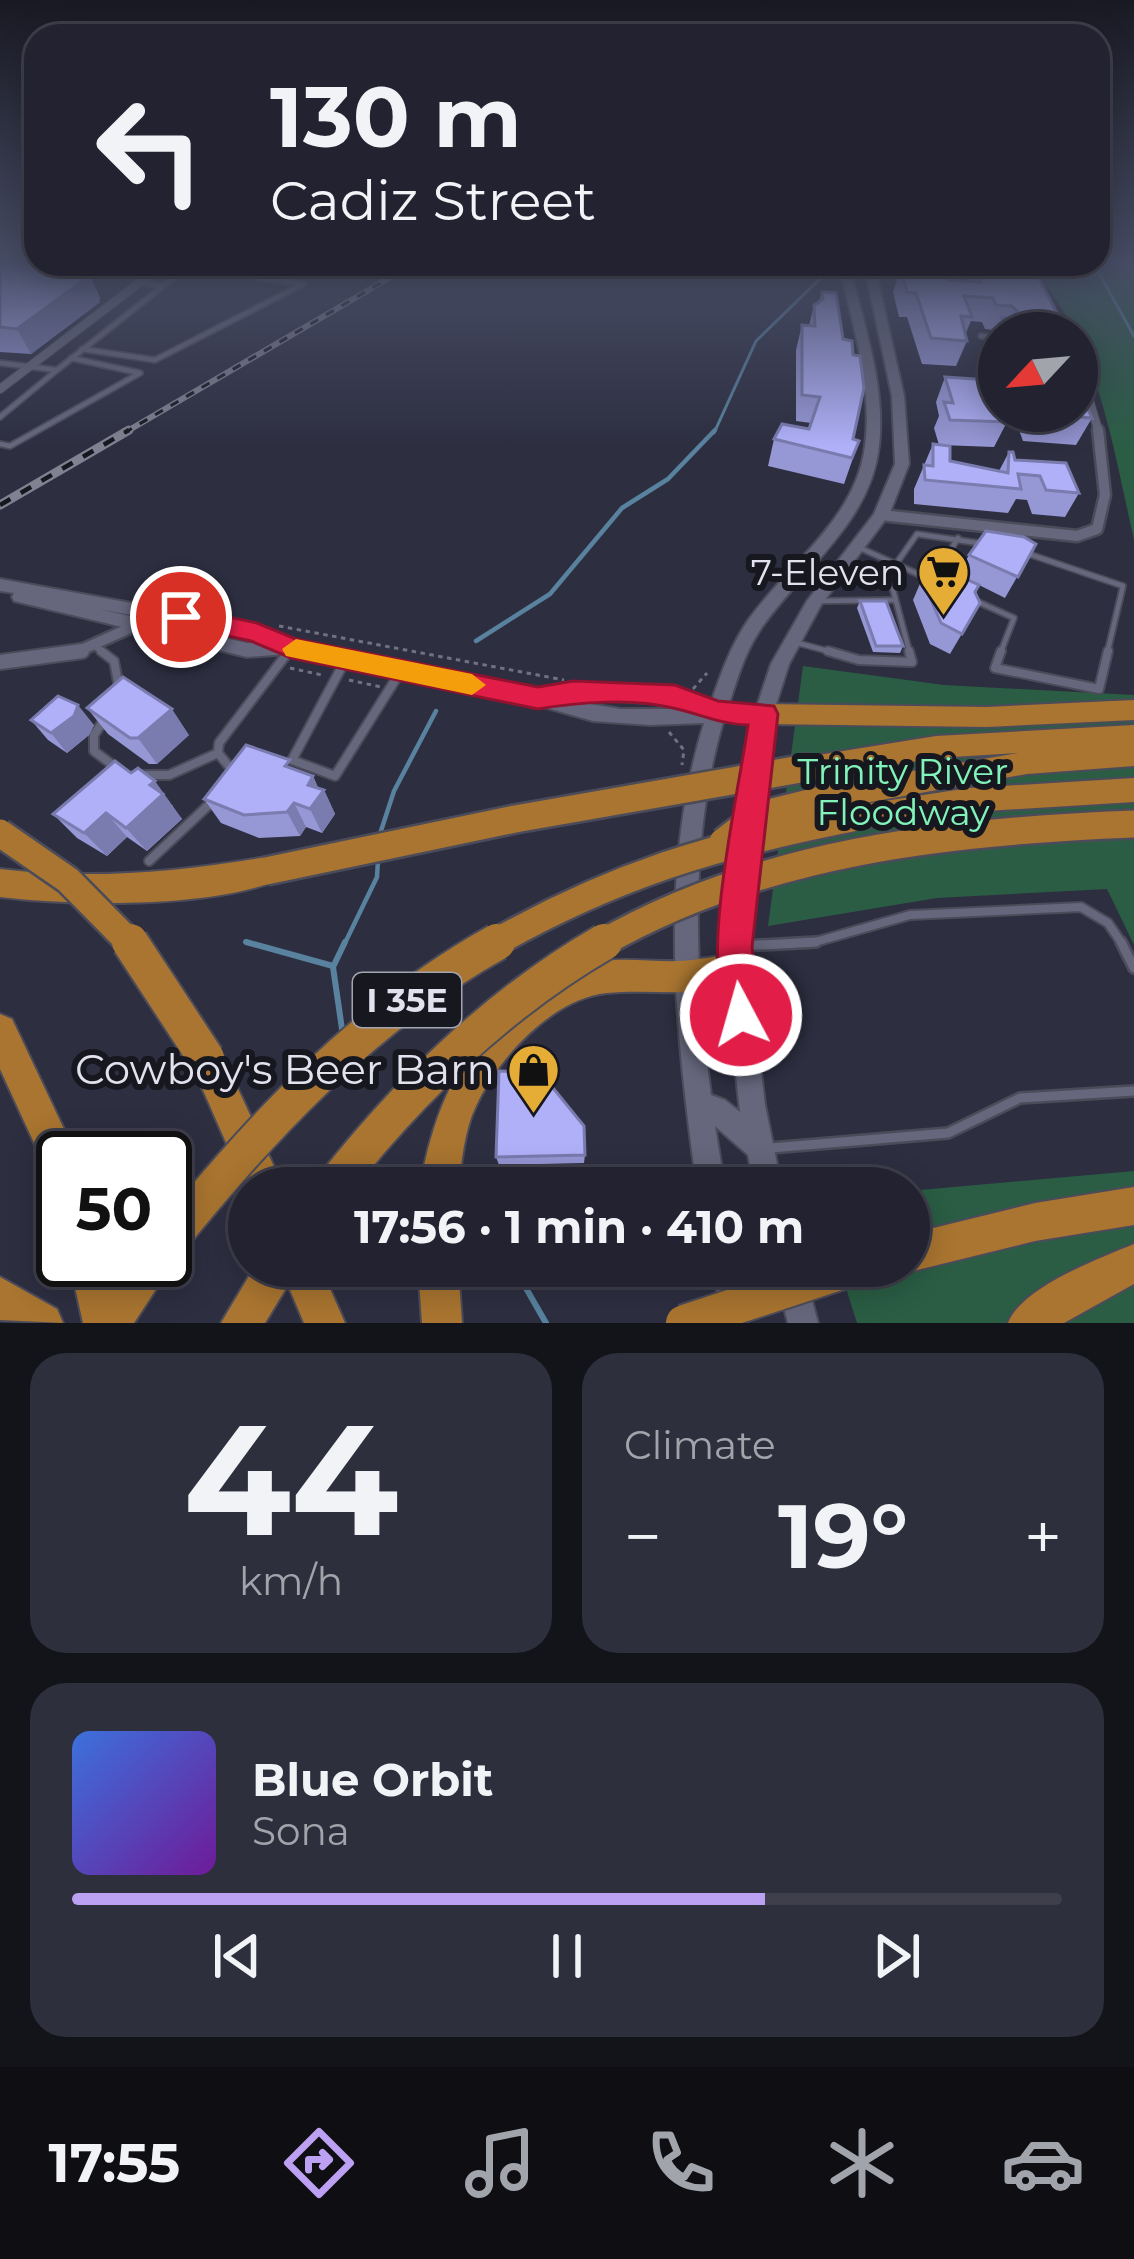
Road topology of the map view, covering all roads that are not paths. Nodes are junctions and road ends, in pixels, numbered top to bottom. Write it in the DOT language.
graph roads {
  1 [pos="85,324"];
  2 [pos="114,324"];
  3 [pos="226,324"];
  4 [pos="856,324"];
  5 [pos="881,324"];
  6 [pos="82,349"];
  7 [pos="71,358"];
  8 [pos="1,363"];
  9 [pos="28,367"];
  10 [pos="57,370"];
  11 [pos="0,388"];
  12 [pos="0,417"];
  13 [pos="1097,432"];
  14 [pos="0,445"];
  15 [pos="853,507"];
  16 [pos="881,515"];
  17 [pos="921,521"];
  18 [pos="1013,530"];
  19 [pos="959,531"];
  20 [pos="917,535"];
  21 [pos="853,553"];
  22 [pos="1024,554"];
  23 [pos="896,564"];
  24 [pos="786,587"];
  25 [pos="0,589"];
  26 [pos="163,595"];
  27 [pos="973,599"];
  28 [pos="893,600"];
  29 [pos="814,601"];
  30 [pos="147,610"];
  31 [pos="130,624"];
  32 [pos="791,641"];
  33 [pos="96,648"];
  34 [pos="291,648"];
  35 [pos="346,659"];
  36 [pos="399,660"];
  37 [pos="0,662"];
  38 [pos="118,695"];
  39 [pos="112,707"];
  40 [pos="1134,710"];
  41 [pos="716,712"];
  42 [pos="764,714"];
  43 [pos="1134,736"];
  44 [pos="218,752"];
  45 [pos="1134,755"];
  46 [pos="231,783"];
  47 [pos="1134,790"];
  48 [pos="215,799"];
  49 [pos="844,807"];
  50 [pos="1134,824"];
  51 [pos="0,833"];
  52 [pos="149,861"];
  53 [pos="0,883"];
  54 [pos="735,958"];
  55 [pos="1134,968"];
  56 [pos="684,977"];
  57 [pos="0,1031"];
  58 [pos="1134,1091"];
  59 [pos="698,1106"];
  60 [pos="47,1131"];
  61 [pos="762,1149"];
  62 [pos="255,1167"];
  63 [pos="350,1167"];
  64 [pos="442,1167"];
  65 [pos="708,1167"];
  66 [pos="765,1167"];
  67 [pos="1134,1206"];
  68 [pos="192,1214"];
  69 [pos="930,1247"];
  70 [pos="1134,1264"];
  71 [pos="96,1287"];
  72 [pos="134,1287"];
  73 [pos="264,1287"];
  74 [pos="309,1287"];
  75 [pos="439,1287"];
  76 [pos="731,1287"];
  77 [pos="794,1287"];
  78 [pos="794,1287"];
  79 [pos="0,1297"];
  80 [pos="43,1323"];
  81 [pos="106,1323"];
  82 [pos="241,1323"];
  83 [pos="325,1323"];
  84 [pos="442,1323"];
  85 [pos="684,1323"];
  86 [pos="739,1323"];
  87 [pos="803,1323"];
  88 [pos="1028,1323"];
  1 -- 9 [label="street"];
  2 -- 6 [label="lane"];
  3 -- 6 [label="lane"];
  4 -- 15 [label="main road"];
  5 -- 16 [label="main road"];
  6 -- 7 [label="lane"];
  7 -- 10 [label="lane"];
  7 -- 14 [label="lane"];
  8 -- 9 [label="lane"];
  9 -- 10 [label="lane"];
  9 -- 11 [label="street"];
  10 -- 12 [label="lane"];
  13 -- 18 [label="street"];
  15 -- 16 [label="main road"];
  15 -- 24 [label="main road"];
  16 -- 17 [label="street"];
  16 -- 21 [label="main road"];
  17 -- 19 [label="street"];
  17 -- 20 [label="lane"];
  18 -- 19 [label="street"];
  18 -- 22 [label="lane"];
  19 -- 20 [label="lane"];
  19 -- 22 [label="lane"];
  19 -- 23 [label="lane"];
  20 -- 23 [label="lane"];
  21 -- 23 [label="lane"];
  21 -- 28 [label="lane"];
  21 -- 29 [label="main road"];
  22 -- 27 [label="lane"];
  24 -- 29 [label="main road"];
  24 -- 41 [label="main road"];
  25 -- 30 [label="main road"];
  25 -- 31 [label="main road"];
  26 -- 30 [label="street"];
  28 -- 29 [label="lane"];
  28 -- 32 [label="lane"];
  29 -- 32 [label="main road"];
  30 -- 31 [label="street"];
  30 -- 34 [label="main road"];
  31 -- 33 [label="street"];
  31 -- 34 [label="main road"];
  32 -- 42 [label="main road"];
  33 -- 37 [label="street"];
  33 -- 38 [label="lane"];
  34 -- 35 [label="main road"];
  34 -- 44 [label="lane"];
  35 -- 36 [label="main road"];
  35 -- 36 [label="lane"];
  36 -- 41 [label="main road"];
  39 -- 44 [label="lane"];
  40 -- 42 [label="highway"];
  41 -- 42 [label="main road"];
  41 -- 56 [label="main road"];
  42 -- 54 [label="main road"];
  43 -- 53 [label="highway, bridge"];
  44 -- 46 [label="lane"];
  45 -- 49 [label="highway"];
  47 -- 49 [label="highway, I 35E"];
  48 -- 52 [label="lane"];
  49 -- 68 [label="highway, I 35E, bridge"];
  50 -- 63 [label="highway, bridge"];
  51 -- 62 [label="highway, bridge"];
  54 -- 55 [label="lane"];
  54 -- 56 [label="highway"];
  54 -- 61 [label="main road"];
  56 -- 59 [label="main road"];
  56 -- 64 [label="highway"];
  57 -- 60 [label="highway"];
  58 -- 61 [label="lane"];
  59 -- 61 [label="main road"];
  59 -- 65 [label="main road"];
  61 -- 66 [label="main road"];
  67 -- 69 [label="highway"];
  70 -- 88 [label="highway"];
  71 -- 81 [label="highway"];
  72 -- 81 [label="highway"];
  73 -- 82 [label="highway"];
  74 -- 83 [label="highway"];
  75 -- 84 [label="highway"];
  76 -- 86 [label="main road"];
  77 -- 87 [label="main road"];
  78 -- 85 [label="highway, bridge"];
  79 -- 80 [label="highway"];
}
